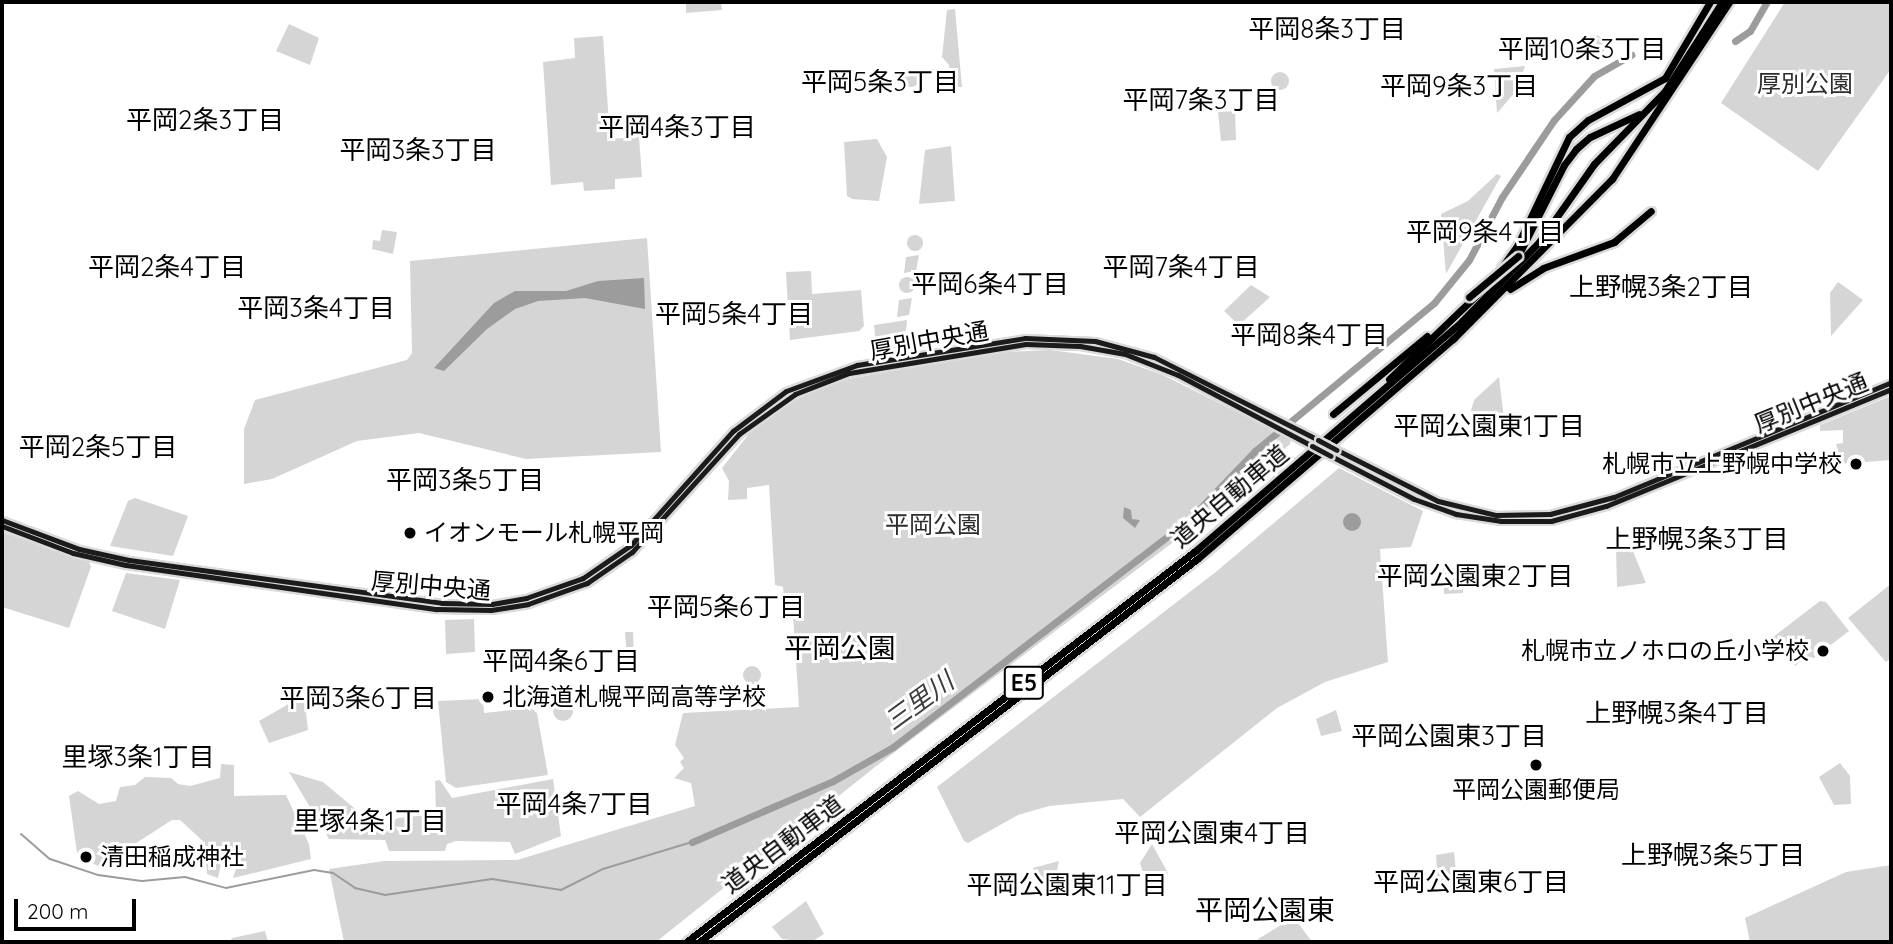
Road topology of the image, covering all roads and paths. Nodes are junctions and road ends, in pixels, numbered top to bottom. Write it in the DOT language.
graph roads {
  1 [pos="1710,2"];
  2 [pos="1722,2"];
  3 [pos="1729,2"];
  4 [pos="1665,91"];
  5 [pos="1651,211"];
  6 [pos="1453,339"];
  7 [pos="1891,382"];
  8 [pos="1891,389"];
  9 [pos="1333,414"];
  10 [pos="1355,415"];
  11 [pos="2,520"];
  12 [pos="2,526"];
  13 [pos="686,942"];
  14 [pos="699,942"];
  1 -- 10 [label="highway"];
  2 -- 4 [label="highway, 道央自動車道 / E5"];
  3 -- 6 [label="highway, 道央自動車道 / E5"];
  4 -- 9 [label="highway, bridge"];
  4 -- 10 [label="highway, 道央自動車道 / E5"];
  5 -- 6 [label="highway"];
  6 -- 14 [label="highway, 道央自動車道 / E5"];
  7 -- 11 [label="main road, 厚別中央通, bridge"];
  8 -- 12 [label="main road, 厚別中央通, bridge"];
  10 -- 13 [label="highway, 道央自動車道 / E5"];
}
